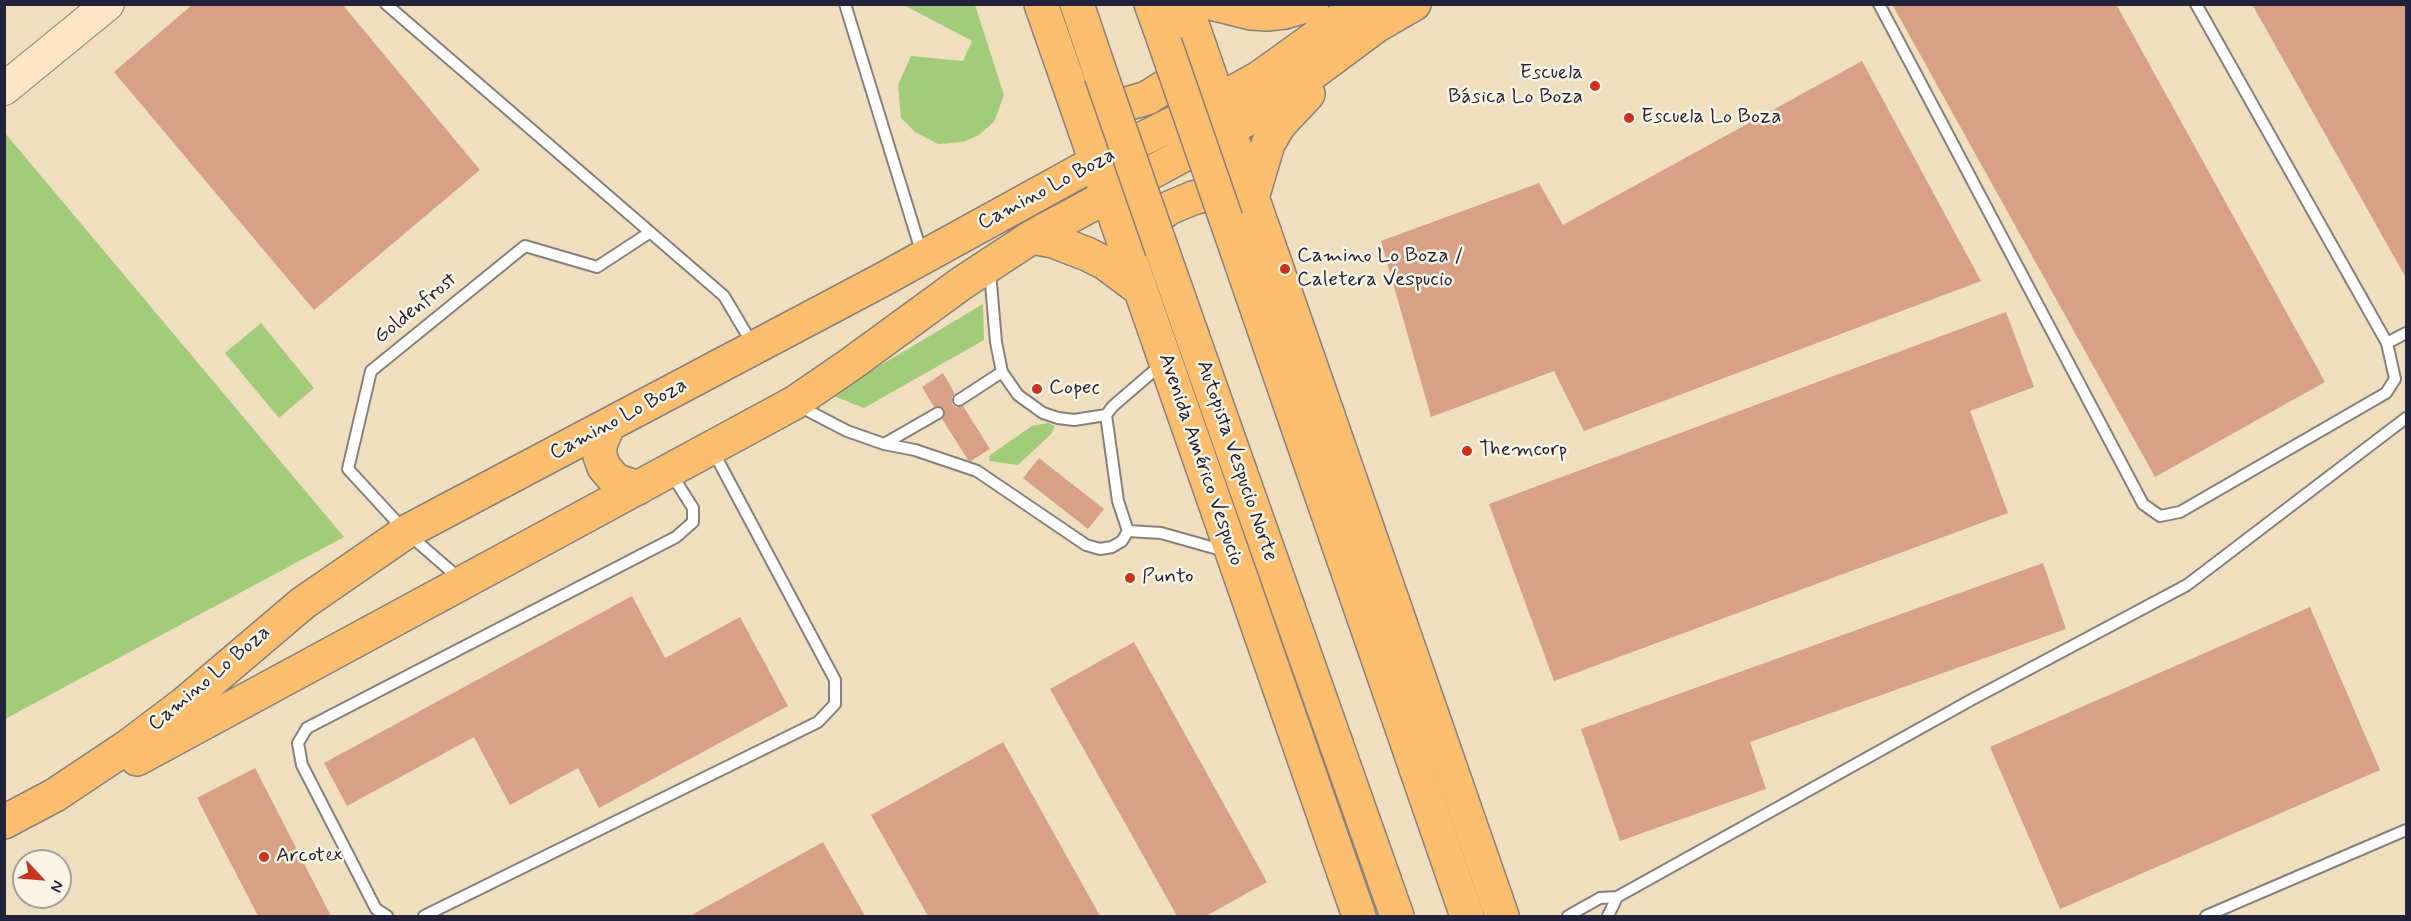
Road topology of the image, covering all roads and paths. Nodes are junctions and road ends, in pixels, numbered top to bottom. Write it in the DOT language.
graph roads {
  1 [pos="108,4"];
  2 [pos="387,4"];
  3 [pos="844,4"];
  4 [pos="1041,4"];
  5 [pos="1077,4"];
  6 [pos="1151,4"];
  7 [pos="1185,4"];
  8 [pos="1215,4"];
  9 [pos="1312,4"];
  10 [pos="1362,4"];
  11 [pos="1414,4"];
  12 [pos="1879,4"];
  13 [pos="2196,4"];
  14 [pos="1354,41"];
  15 [pos="1202,54"];
  16 [pos="4,89"];
  17 [pos="1078,110"];
  18 [pos="1223,116"];
  19 [pos="1096,162"];
  20 [pos="1108,195"];
  21 [pos="1252,198"];
  22 [pos="649,233"];
  23 [pos="1032,237"];
  24 [pos="1127,250"];
  25 [pos="923,257"];
  26 [pos="990,264"];
  27 [pos="1140,289"];
  28 [pos="2406,333"];
  29 [pos="2387,343"];
  30 [pos="755,348"];
  31 [pos="1166,361"];
  32 [pos="1002,372"];
  33 [pos="959,400"];
  34 [pos="794,403"];
  35 [pos="938,413"];
  36 [pos="1106,415"];
  37 [pos="2406,418"];
  38 [pos="608,426"];
  39 [pos="884,444"];
  40 [pos="712,448"];
  41 [pos="669,471"];
  42 [pos="638,488"];
  43 [pos="1128,531"];
  44 [pos="406,532"];
  45 [pos="1233,554"];
  46 [pos="464,582"];
  47 [pos="55,795"];
  48 [pos="4,822"];
  49 [pos="2406,830"];
  50 [pos="1617,897"];
  51 [pos="387,916"];
  52 [pos="424,916"];
  53 [pos="1359,916"];
  54 [pos="1397,916"];
  55 [pos="1467,916"];
  56 [pos="1502,916"];
  57 [pos="1568,916"];
  58 [pos="1608,916"];
  59 [pos="2210,916"];
  1 -- 16 [label="street"];
  2 -- 22 [label="lane"];
  3 -- 25 [label="lane"];
  4 -- 17 [label="main road, Avenida Américo Vespucio"];
  5 -- 54 [label="main road, Autopista Vespucio Norte, bridge"];
  6 -- 55 [label="main road, bridge"];
  7 -- 15 [label="main road"];
  8 -- 9 [label="main road"];
  10 -- 18 [label="main road"];
  11 -- 14 [label="main road"];
  12 -- 29 [label="lane"];
  13 -- 29 [label="lane"];
  14 -- 18 [label="main road"];
  14 -- 21 [label="main road"];
  15 -- 17 [label="main road"];
  15 -- 18 [label="main road"];
  17 -- 19 [label="main road, Avenida Américo Vespucio"];
  18 -- 19 [label="main road, Camino Lo Boza"];
  18 -- 20 [label="main road, Camino Lo Boza"];
  18 -- 21 [label="main road"];
  19 -- 20 [label="main road, Avenida Américo Vespucio"];
  19 -- 25 [label="main road, Camino Lo Boza"];
  20 -- 23 [label="main road, Camino Lo Boza"];
  20 -- 24 [label="main road, Avenida Américo Vespucio"];
  21 -- 24 [label="main road"];
  21 -- 56 [label="main road"];
  22 -- 30 [label="lane"];
  22 -- 44 [label="lane, Goldenfrost"];
  23 -- 26 [label="main road, Camino Lo Boza"];
  23 -- 27 [label="main road"];
  24 -- 27 [label="main road, Avenida Américo Vespucio"];
  25 -- 30 [label="main road, Camino Lo Boza"];
  26 -- 32 [label="lane"];
  26 -- 34 [label="main road, Camino Lo Boza"];
  27 -- 31 [label="main road, Avenida Américo Vespucio"];
  28 -- 29 [label="lane"];
  30 -- 38 [label="main road, Camino Lo Boza"];
  31 -- 36 [label="lane"];
  31 -- 45 [label="main road, Avenida Américo Vespucio"];
  32 -- 33 [label="lane"];
  32 -- 36 [label="lane"];
  34 -- 39 [label="lane"];
  34 -- 40 [label="main road, Camino Lo Boza"];
  35 -- 39 [label="lane"];
  36 -- 43 [label="lane"];
  37 -- 50 [label="lane"];
  38 -- 42 [label="main road"];
  38 -- 44 [label="main road, Camino Lo Boza"];
  39 -- 43 [label="lane"];
  40 -- 41 [label="main road, Camino Lo Boza"];
  40 -- 52 [label="lane"];
  41 -- 42 [label="main road, Camino Lo Boza"];
  41 -- 51 [label="lane"];
  42 -- 46 [label="main road, Camino Lo Boza"];
  43 -- 45 [label="lane"];
  44 -- 46 [label="lane"];
  44 -- 47 [label="main road, Camino Lo Boza"];
  45 -- 53 [label="main road, Avenida Américo Vespucio"];
  46 -- 47 [label="main road, Camino Lo Boza"];
  47 -- 48 [label="main road, Camino Lo Boza"];
  49 -- 59 [label="lane"];
  50 -- 57 [label="lane"];
  50 -- 58 [label="lane"];
}
